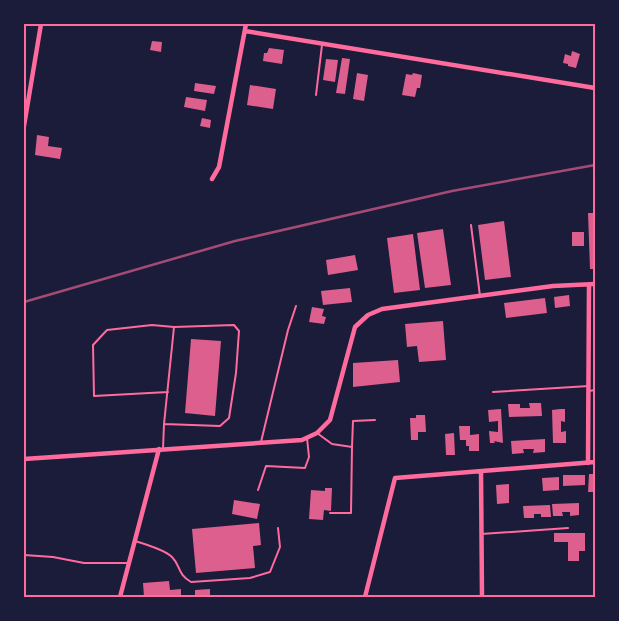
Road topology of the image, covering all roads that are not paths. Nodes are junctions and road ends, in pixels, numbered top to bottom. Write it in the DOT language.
graph roads {
  1 [pos="41,24"];
  2 [pos="246,24"];
  3 [pos="245,31"];
  4 [pos="322,45"];
  5 [pos="595,88"];
  6 [pos="316,95"];
  7 [pos="24,126"];
  8 [pos="212,180"];
  9 [pos="471,225"];
  10 [pos="595,284"];
  11 [pos="589,285"];
  12 [pos="480,296"];
  13 [pos="296,306"];
  14 [pos="174,327"];
  15 [pos="588,388"];
  16 [pos="595,390"];
  17 [pos="168,392"];
  18 [pos="493,392"];
  19 [pos="375,420"];
  20 [pos="164,424"];
  21 [pos="317,433"];
  22 [pos="308,438"];
  23 [pos="261,443"];
  24 [pos="352,447"];
  25 [pos="161,449"];
  26 [pos="24,459"];
  27 [pos="595,462"];
  28 [pos="588,463"];
  29 [pos="481,472"];
  30 [pos="258,490"];
  31 [pos="330,513"];
  32 [pos="278,528"];
  33 [pos="568,528"];
  34 [pos="481,534"];
  35 [pos="135,541"];
  36 [pos="24,555"];
  37 [pos="129,563"];
  38 [pos="120,597"];
  39 [pos="365,597"];
  40 [pos="482,597"];
  1 -- 7 [label="street"];
  2 -- 3 [label="street"];
  3 -- 4 [label="street"];
  3 -- 8 [label="street"];
  4 -- 5 [label="street"];
  4 -- 6 [label="lane"];
  9 -- 12 [label="lane"];
  10 -- 11 [label="street"];
  11 -- 12 [label="street"];
  11 -- 15 [label="street"];
  12 -- 21 [label="street"];
  13 -- 23 [label="lane"];
  14 -- 17 [label="lane"];
  14 -- 17 [label="lane"];
  14 -- 20 [label="lane"];
  15 -- 16 [label="lane"];
  15 -- 18 [label="lane"];
  15 -- 28 [label="street"];
  17 -- 20 [label="lane"];
  19 -- 24 [label="lane"];
  20 -- 25 [label="lane"];
  21 -- 22 [label="street"];
  21 -- 24 [label="lane"];
  22 -- 23 [label="street"];
  22 -- 30 [label="lane"];
  23 -- 25 [label="street"];
  24 -- 31 [label="lane"];
  25 -- 26 [label="street"];
  25 -- 35 [label="street"];
  27 -- 28 [label="street"];
  28 -- 29 [label="street"];
  29 -- 34 [label="street"];
  29 -- 39 [label="street"];
  32 -- 35 [label="lane"];
  33 -- 34 [label="lane"];
  34 -- 40 [label="street"];
  35 -- 37 [label="street"];
  36 -- 37 [label="lane"];
  37 -- 38 [label="street"];
}
